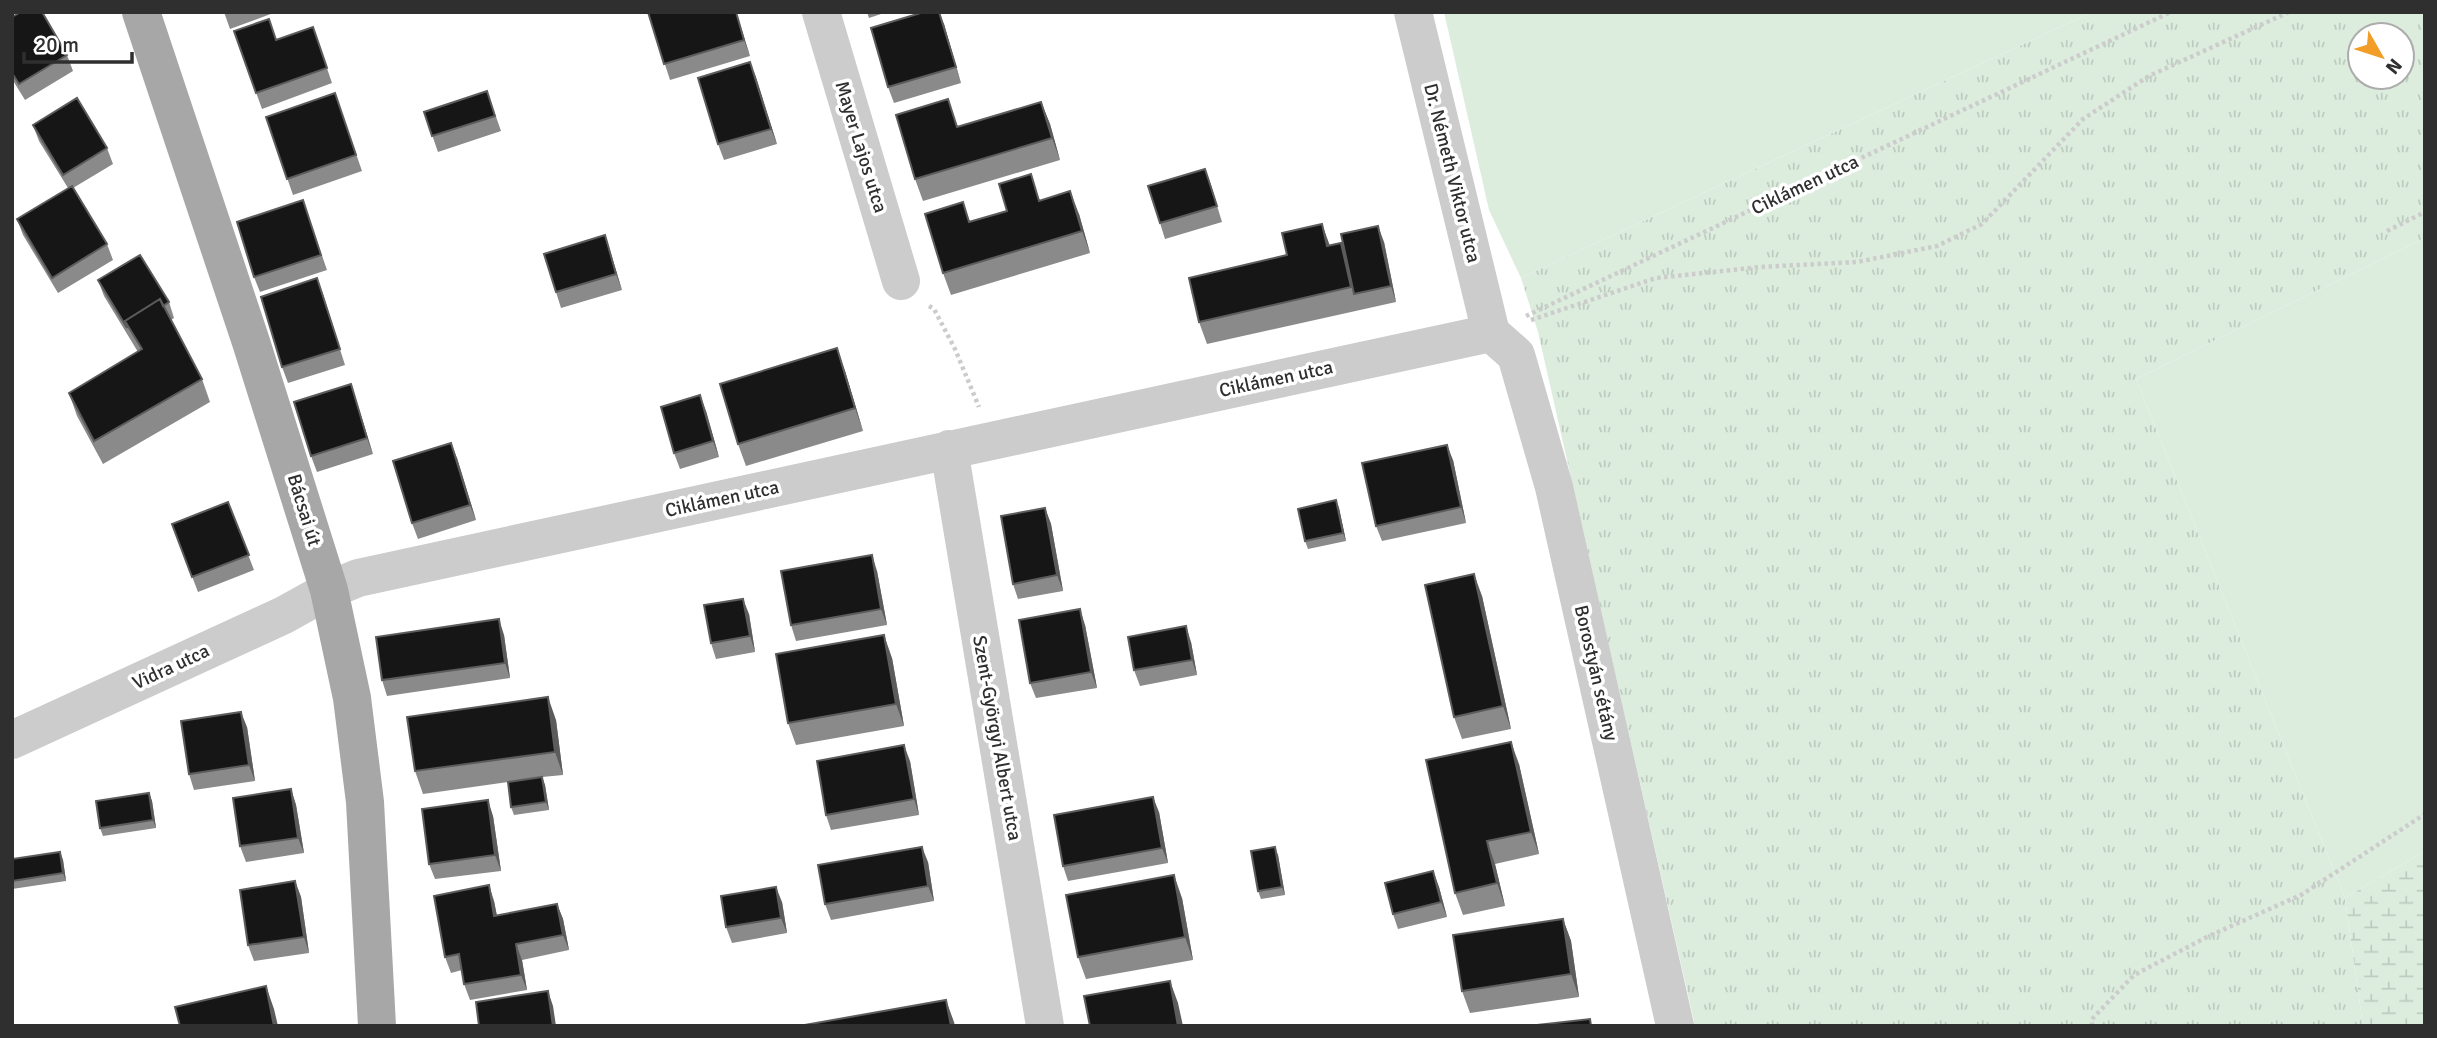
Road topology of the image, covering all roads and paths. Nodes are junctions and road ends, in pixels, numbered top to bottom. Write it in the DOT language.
graph roads {
  1 [pos="141,12"];
  2 [pos="821,12"];
  3 [pos="1413,12"];
  4 [pos="2171,12"];
  5 [pos="2289,12"];
  6 [pos="2425,212"];
  7 [pos="2387,231"];
  8 [pos="901,281"];
  9 [pos="1491,333"];
  10 [pos="990,441"];
  11 [pos="949,449"];
  12 [pos="328,590"];
  13 [pos="12,740"];
  14 [pos="2425,814"];
  15 [pos="377,1026"];
  16 [pos="1045,1026"];
  17 [pos="1675,1026"];
  18 [pos="2092,1026"];
  1 -- 12 [label="main road, Bácsai út"];
  2 -- 8 [label="street, Mayer Lajos utca"];
  3 -- 9 [label="street, Dr. Németh Viktor utca"];
  4 -- 9 [label="path, Ciklámen utca"];
  5 -- 9 [label="path"];
  6 -- 7 [label="path"];
  8 -- 10 [label="path"];
  9 -- 10 [label="street, Ciklámen utca"];
  9 -- 17 [label="street, Borostyán sétány"];
  10 -- 11 [label="street, Ciklámen utca"];
  11 -- 12 [label="street, Ciklámen utca"];
  11 -- 16 [label="street, Szent-Györgyi Albert utca"];
  12 -- 13 [label="street, Vidra utca"];
  12 -- 15 [label="main road, Bácsai út"];
  14 -- 18 [label="path"];
}
